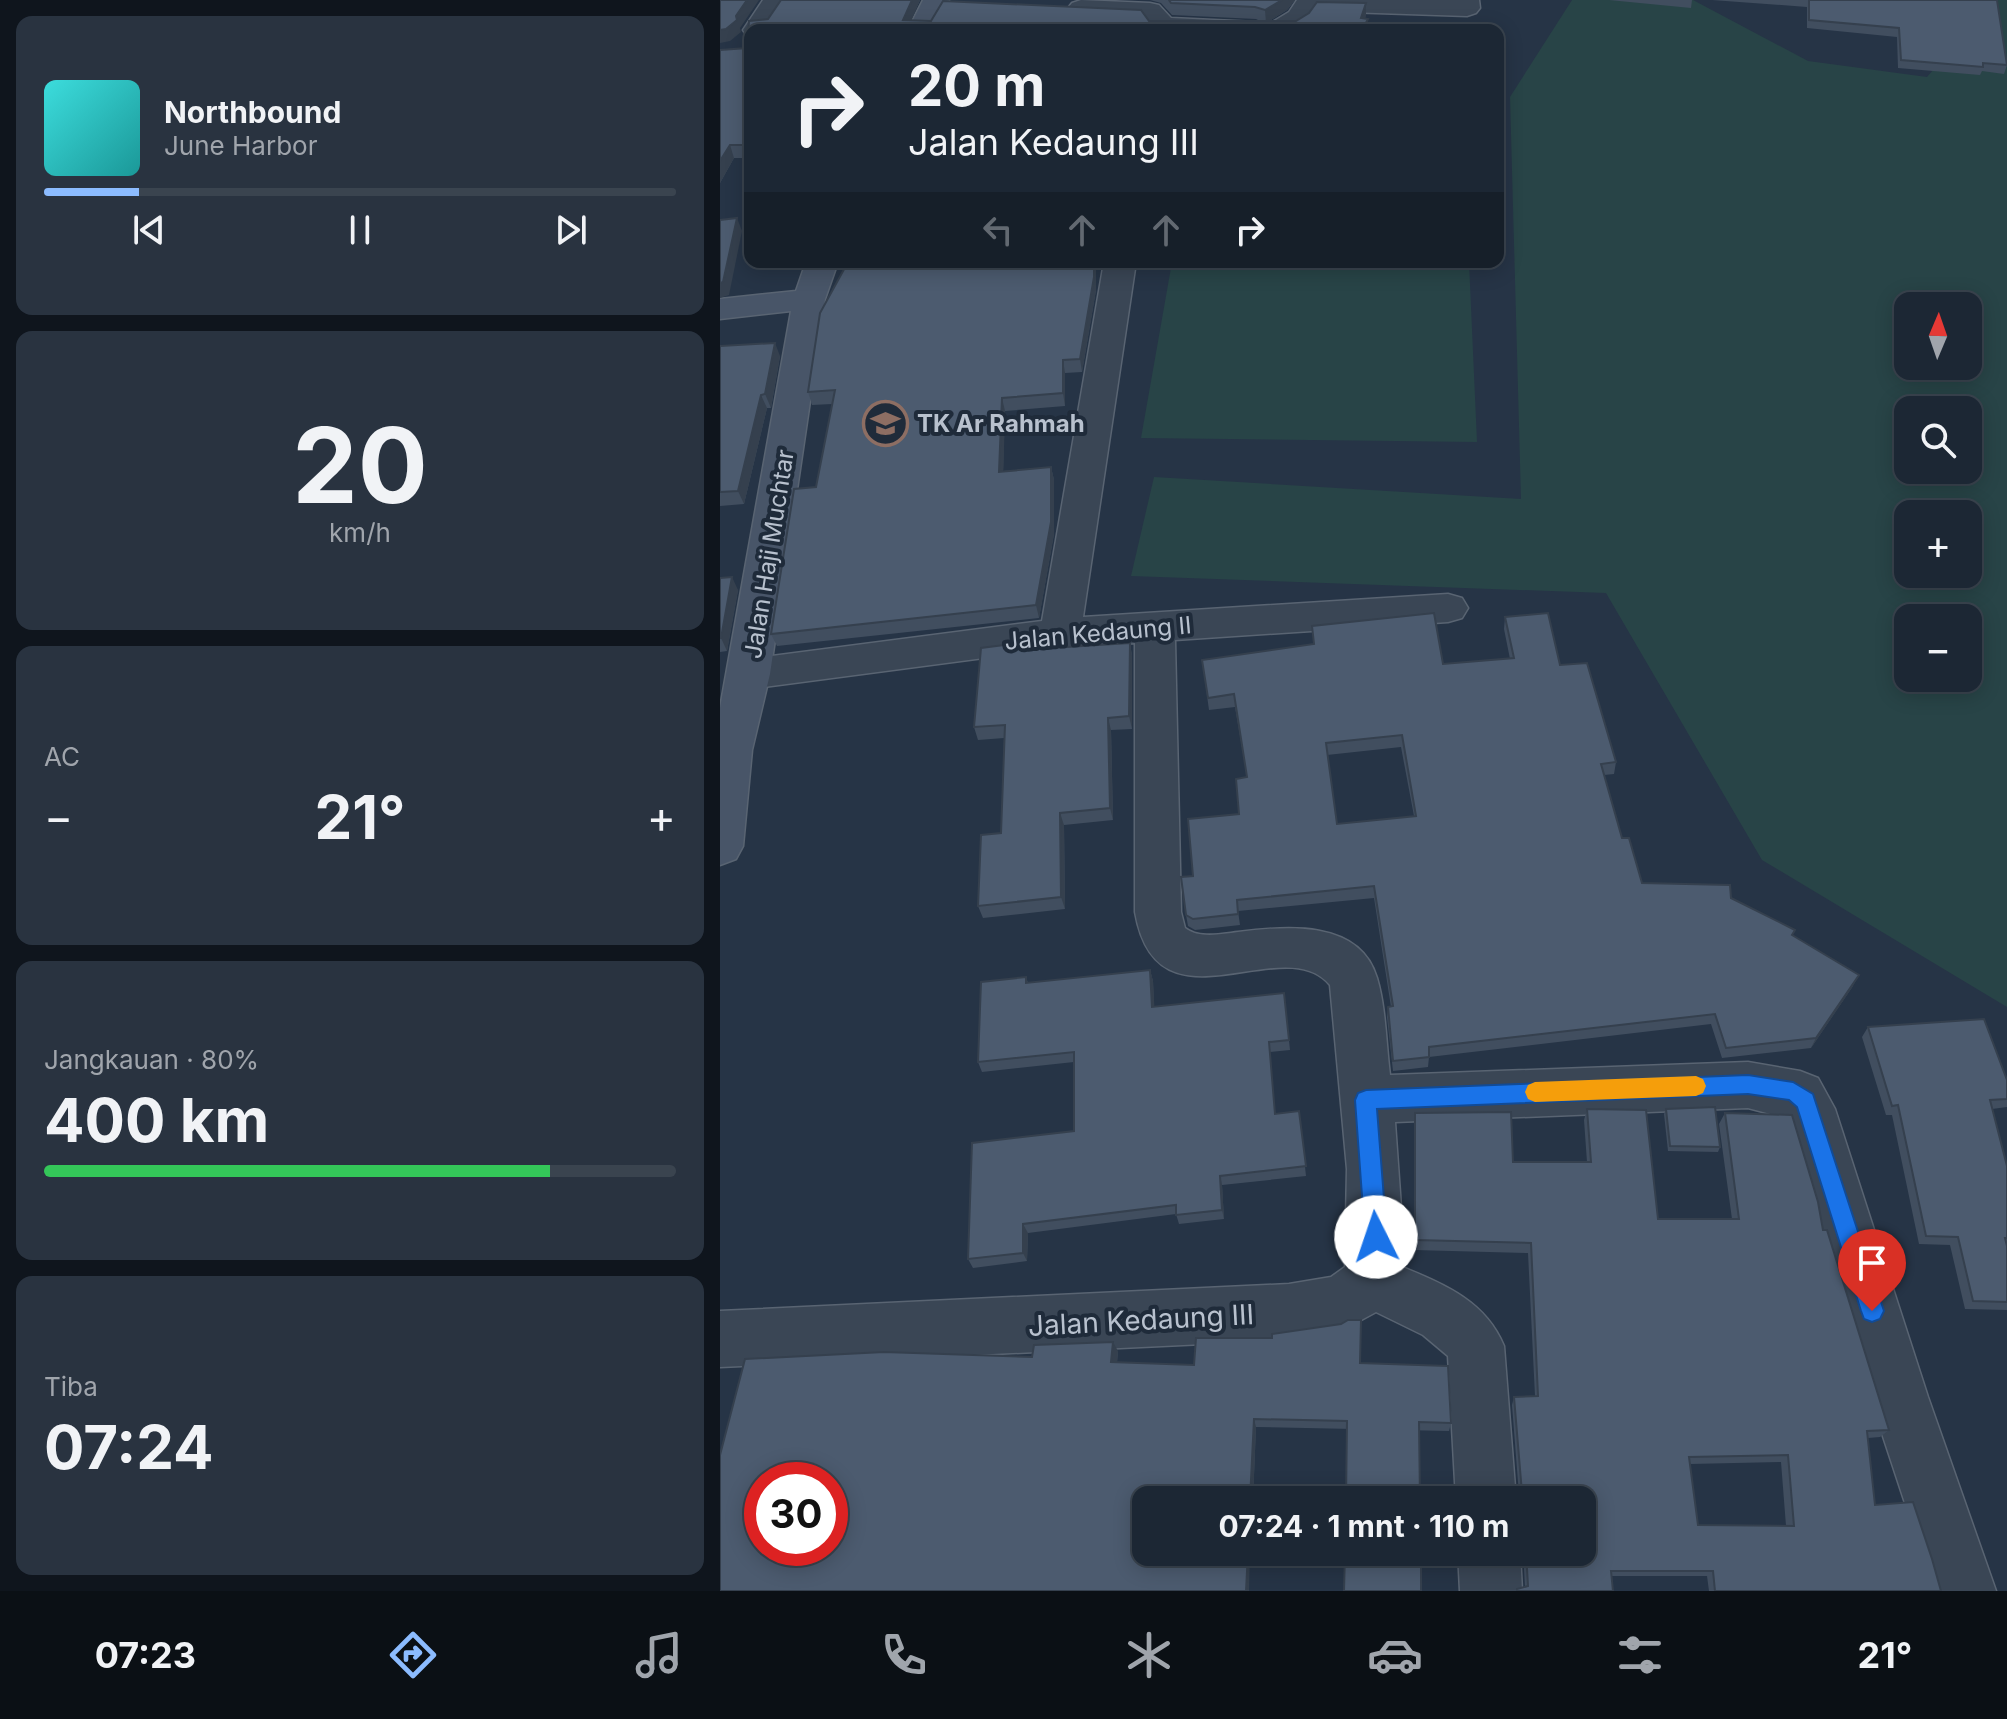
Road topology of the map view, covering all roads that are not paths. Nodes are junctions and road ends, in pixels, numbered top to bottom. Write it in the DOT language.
graph roads {
  1 [pos="776,0"];
  2 [pos="936,1"];
  3 [pos="966,3"];
  4 [pos="1466,4"];
  5 [pos="1058,7"];
  6 [pos="760,24"];
  7 [pos="924,24"];
  8 [pos="1158,24"];
  9 [pos="1287,24"];
  10 [pos="820,268"];
  11 [pos="1119,268"];
  12 [pos="809,299"];
  13 [pos="720,309"];
  14 [pos="1448,608"];
  15 [pos="1155,627"];
  16 [pos="1060,633"];
  17 [pos="749,674"];
  18 [pos="726,751"];
  19 [pos="720,846"];
  20 [pos="1366,1100"];
  21 [pos="1371,1282"];
  22 [pos="720,1339"];
  23 [pos="1485,1486"];
  24 [pos="1490,1566"];
  25 [pos="1491,1591"];
  26 [pos="1965,1591"];
  1 -- 6 [label="street"];
  2 -- 3 [label="street"];
  2 -- 7 [label="street"];
  4 -- 9 [label="street"];
  5 -- 8 [label="street"];
  10 -- 12 [label="street, Jalan Haji Muchtar"];
  11 -- 16 [label="street"];
  12 -- 13 [label="street"];
  12 -- 17 [label="street, Jalan Haji Muchtar"];
  14 -- 15 [label="street, Jalan Kedaung II"];
  15 -- 16 [label="street, Jalan Kedaung II"];
  15 -- 20 [label="street"];
  16 -- 17 [label="street, Jalan Kedaung II"];
  17 -- 18 [label="street, Jalan Haji Muchtar"];
  18 -- 19 [label="street, Jalan Haji Muchtar"];
  20 -- 21 [label="street"];
  20 -- 26 [label="street"];
  21 -- 22 [label="street, Jalan Kedaung III"];
  21 -- 23 [label="street"];
  24 -- 25 [label="street"];
}
